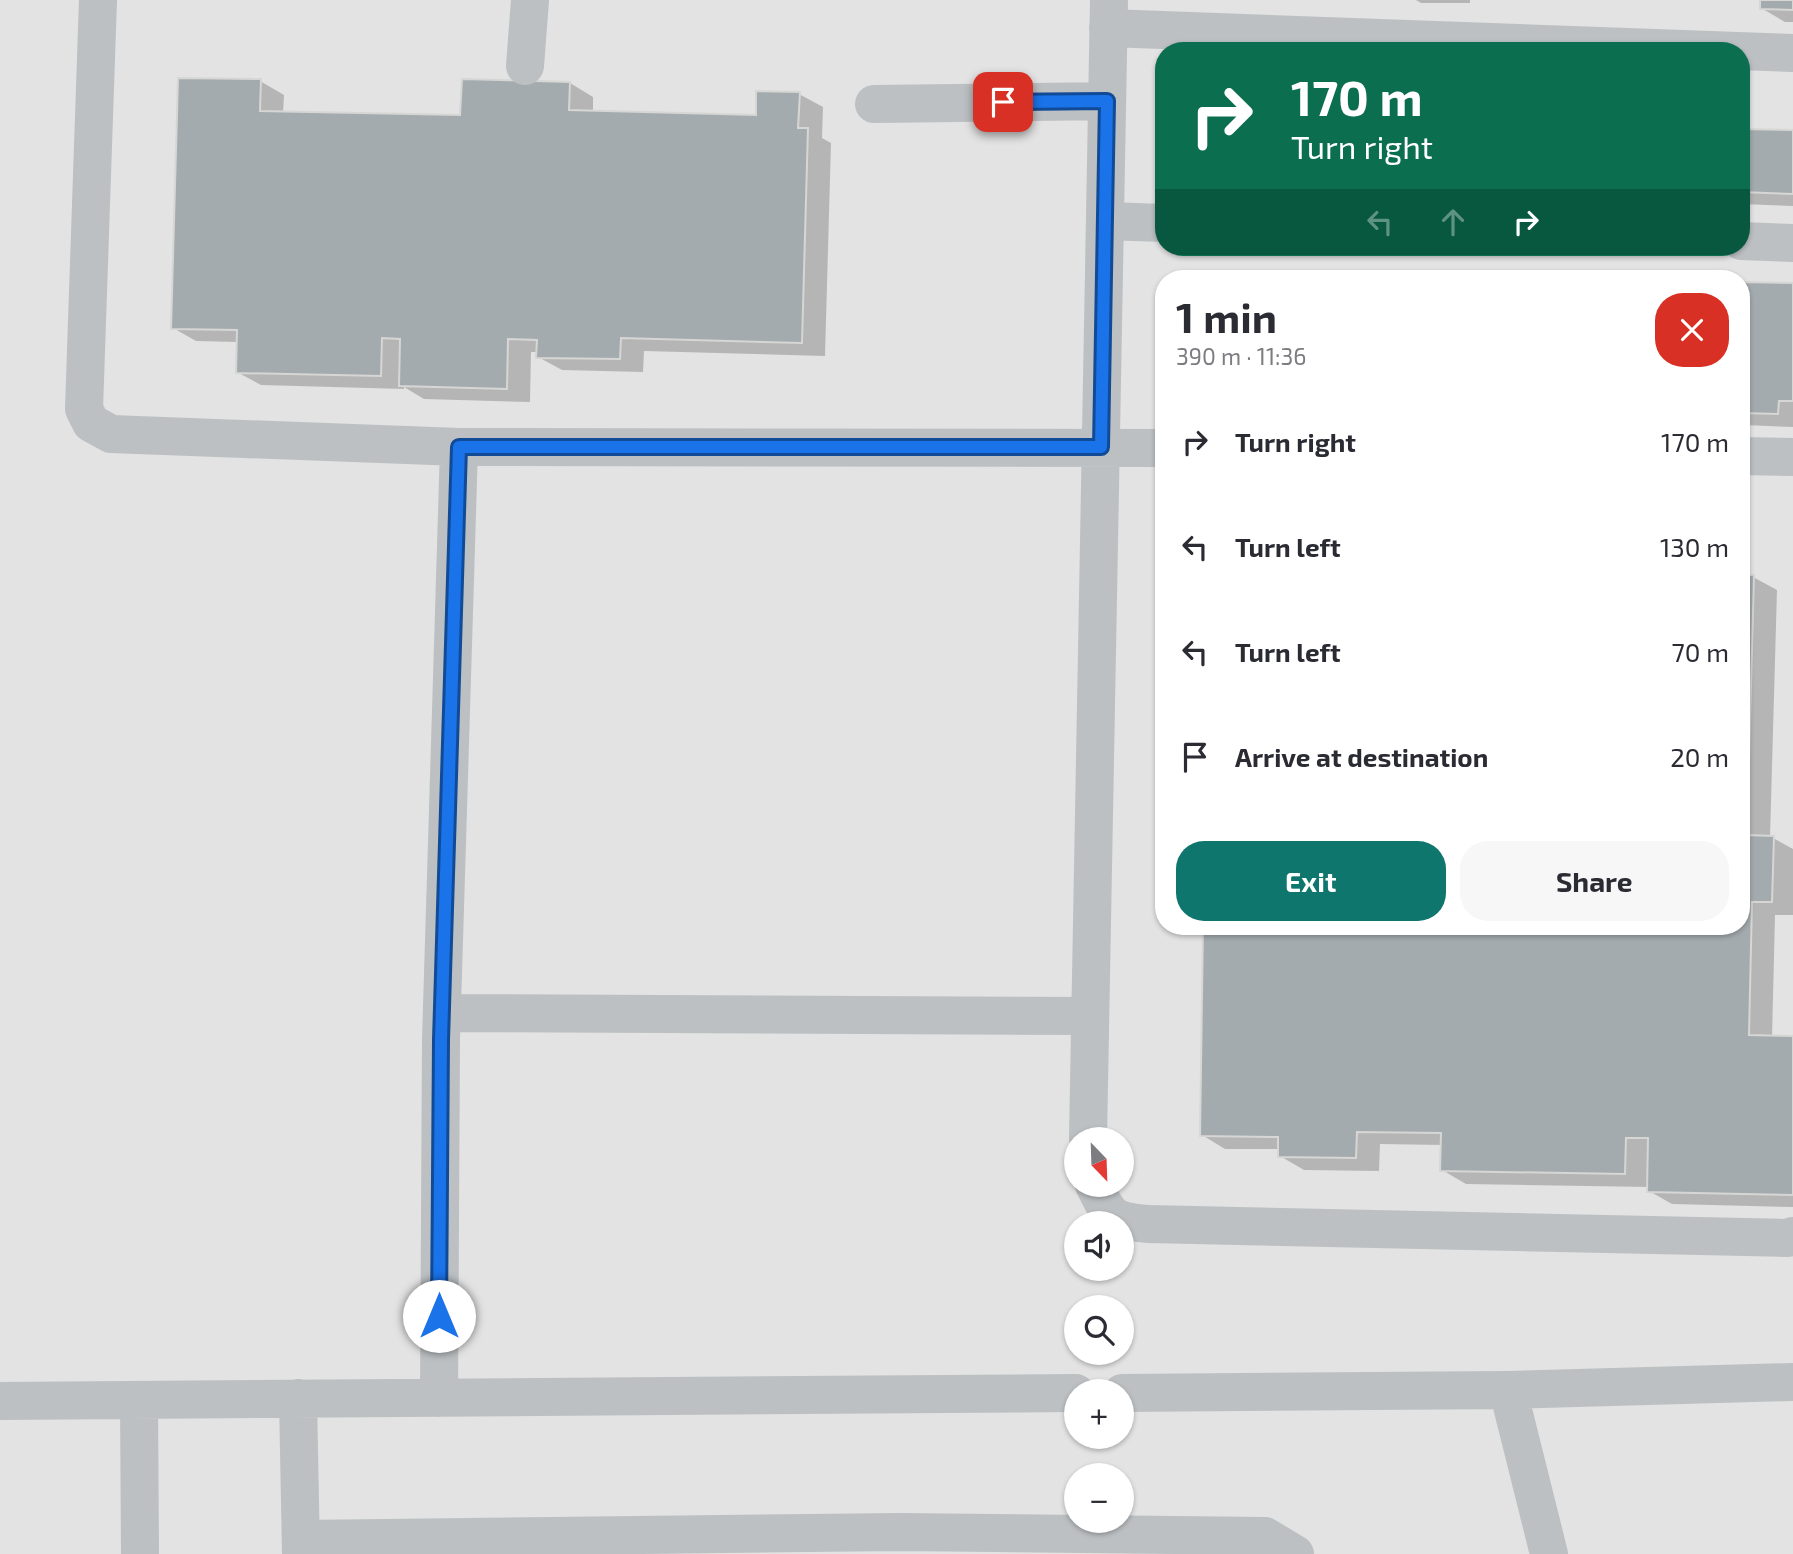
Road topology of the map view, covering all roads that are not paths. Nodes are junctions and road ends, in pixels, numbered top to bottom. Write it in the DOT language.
graph roads {
  1 [pos="99,0"];
  2 [pos="530,0"];
  3 [pos="1109,14"];
  4 [pos="1526,42"];
  5 [pos="1750,52"];
  6 [pos="1793,53"];
  7 [pos="525,66"];
  8 [pos="1107,101"];
  9 [pos="874,104"];
  10 [pos="1105,221"];
  11 [pos="1155,223"];
  12 [pos="1750,241"];
  13 [pos="1793,243"];
  14 [pos="459,447"];
  15 [pos="1101,447"];
  16 [pos="1155,448"];
  17 [pos="1750,456"];
  18 [pos="1793,457"];
  19 [pos="442,1013"];
  20 [pos="1090,1016"];
  21 [pos="1088,1127"];
  22 [pos="1101,1197"];
  23 [pos="1793,1236"];
  24 [pos="1793,1382"];
  25 [pos="1508,1390"];
  26 [pos="1064,1393"];
  27 [pos="1134,1393"];
  28 [pos="298,1398"];
  29 [pos="439,1398"];
  30 [pos="139,1400"];
  31 [pos="0,1401"];
  32 [pos="1105,1544"];
  33 [pos="301,1546"];
  34 [pos="140,1554"];
  35 [pos="1295,1554"];
  36 [pos="1549,1554"];
  1 -- 14 [label="street"];
  2 -- 7 [label="street"];
  3 -- 4 [label="street"];
  3 -- 8 [label="street"];
  5 -- 6 [label="street"];
  8 -- 9 [label="street"];
  8 -- 10 [label="street"];
  10 -- 11 [label="street"];
  10 -- 15 [label="street"];
  12 -- 13 [label="street"];
  14 -- 15 [label="street"];
  14 -- 19 [label="street"];
  15 -- 16 [label="street"];
  15 -- 20 [label="street"];
  17 -- 18 [label="street"];
  19 -- 20 [label="street"];
  19 -- 29 [label="street"];
  20 -- 21 [label="street"];
  22 -- 23 [label="street"];
  24 -- 25 [label="street"];
  25 -- 27 [label="street"];
  25 -- 36 [label="street"];
  26 -- 29 [label="street"];
  28 -- 29 [label="street"];
  28 -- 30 [label="street"];
  28 -- 33 [label="street"];
  30 -- 31 [label="street"];
  30 -- 34 [label="street"];
  32 -- 33 [label="street"];
  32 -- 35 [label="street"];
}
